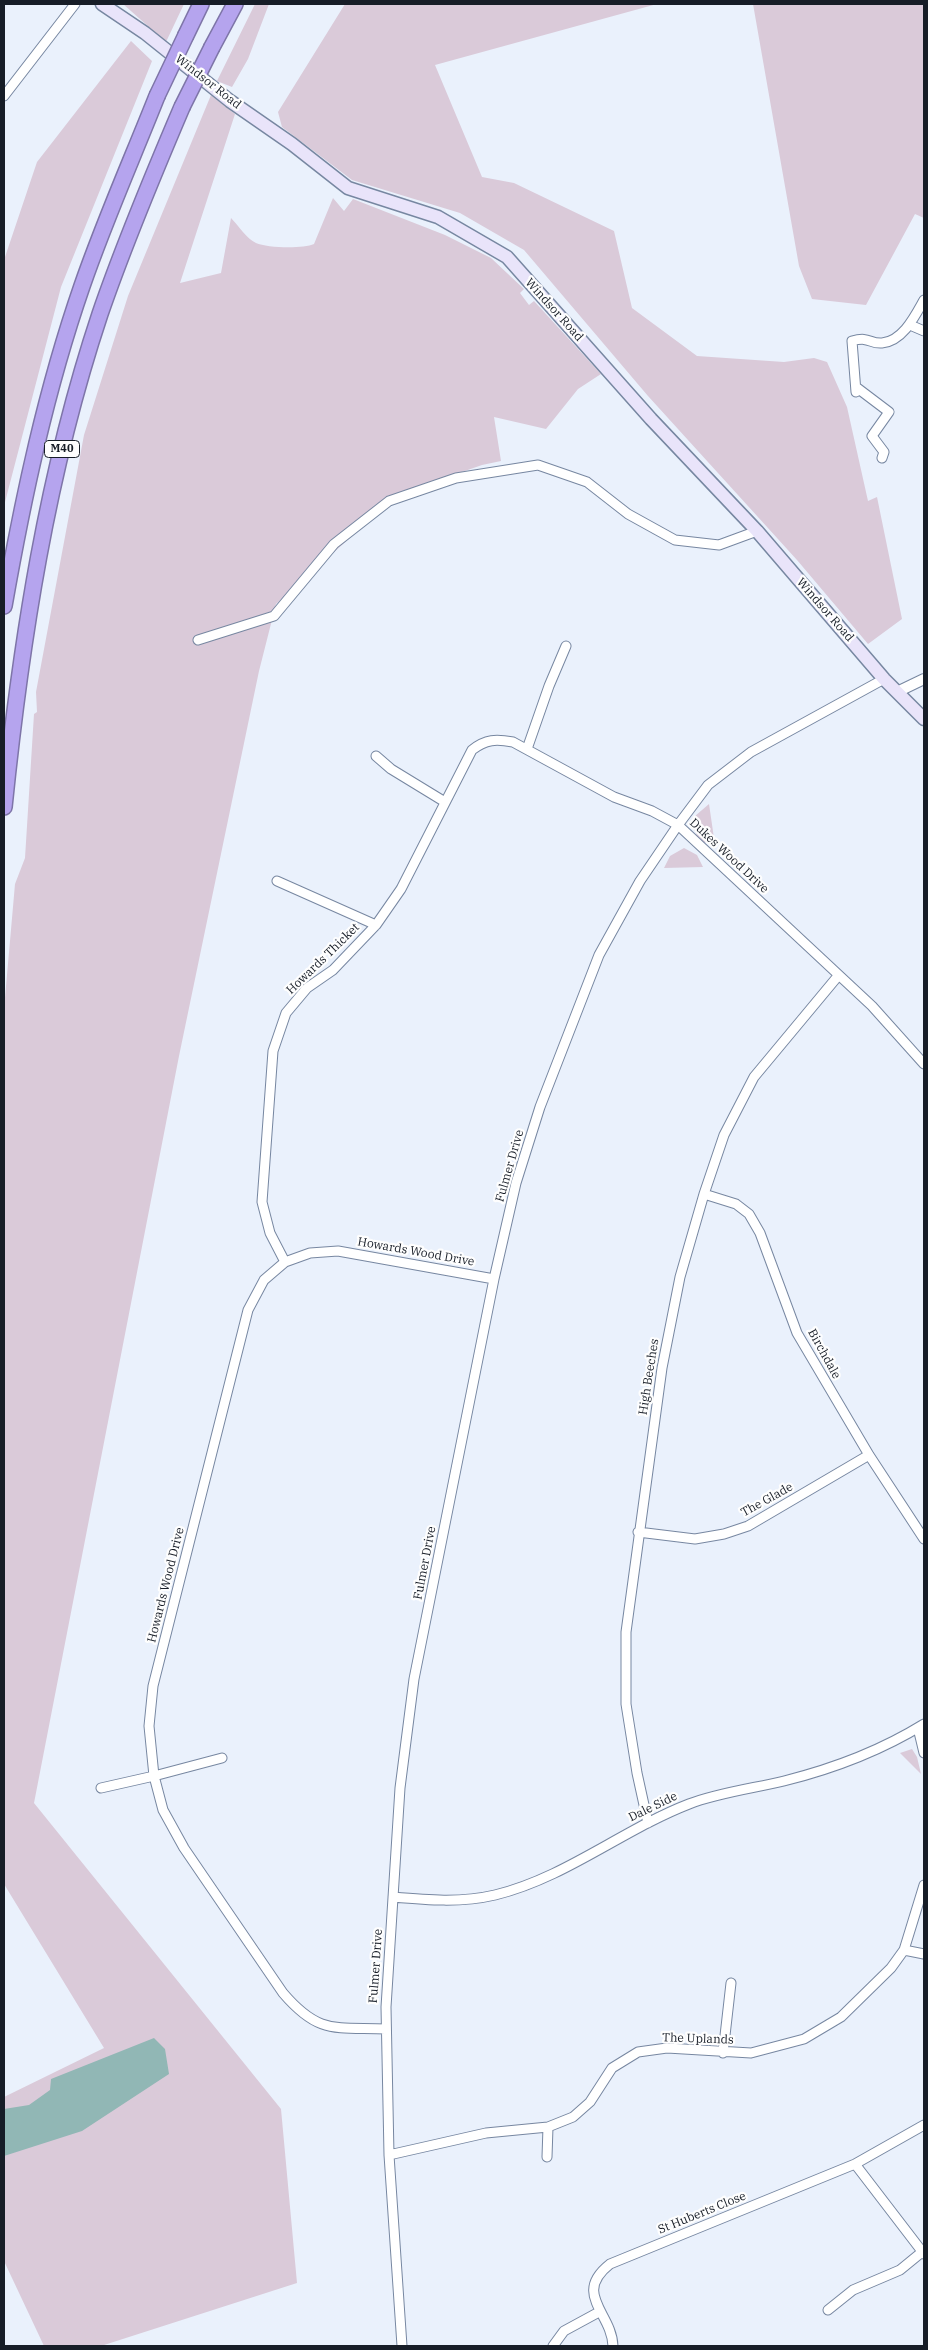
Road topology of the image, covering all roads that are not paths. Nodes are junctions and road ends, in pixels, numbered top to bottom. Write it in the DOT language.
graph roads {
  1 [pos="75,4"];
  2 [pos="102,4"];
  3 [pos="201,4"];
  4 [pos="235,4"];
  5 [pos="4,96"];
  6 [pos="924,300"];
  7 [pos="910,325"];
  8 [pos="924,331"];
  9 [pos="882,458"];
  10 [pos="757,531"];
  11 [pos="4,606"];
  12 [pos="198,640"];
  13 [pos="566,646"];
  14 [pos="884,679"];
  15 [pos="924,679"];
  16 [pos="897,692"];
  17 [pos="924,719"];
  18 [pos="527,749"];
  19 [pos="376,756"];
  20 [pos="445,802"];
  21 [pos="4,807"];
  22 [pos="678,826"];
  23 [pos="277,880"];
  24 [pos="376,925"];
  25 [pos="838,976"];
  26 [pos="924,1062"];
  27 [pos="704,1194"];
  28 [pos="285,1262"];
  29 [pos="494,1279"];
  30 [pos="869,1455"];
  31 [pos="638,1532"];
  32 [pos="924,1539"];
  33 [pos="921,1726"];
  34 [pos="924,1753"];
  35 [pos="222,1758"];
  36 [pos="154,1776"];
  37 [pos="101,1788"];
  38 [pos="648,1823"];
  39 [pos="924,1886"];
  40 [pos="393,1897"];
  41 [pos="904,1950"];
  42 [pos="924,1954"];
  43 [pos="731,1983"];
  44 [pos="386,2029"];
  45 [pos="723,2053"];
  46 [pos="924,2125"];
  47 [pos="548,2127"];
  48 [pos="389,2156"];
  49 [pos="547,2157"];
  50 [pos="855,2164"];
  51 [pos="923,2253"];
  52 [pos="828,2310"];
  53 [pos="599,2312"];
  54 [pos="402,2346"];
  55 [pos="553,2346"];
  56 [pos="613,2346"];
  1 -- 5 [label="street"];
  2 -- 10 [label="main road, Windsor Road"];
  3 -- 11 [label="highway, M40, bridge"];
  4 -- 21 [label="highway, M40, bridge"];
  6 -- 7 [label="street"];
  7 -- 8 [label="street"];
  7 -- 9 [label="street"];
  10 -- 12 [label="street"];
  10 -- 14 [label="main road, Windsor Road"];
  13 -- 18 [label="street"];
  14 -- 16 [label="main road, Windsor Road"];
  14 -- 22 [label="street, Dukes Wood Drive"];
  15 -- 16 [label="street"];
  16 -- 17 [label="main road, Windsor Road"];
  18 -- 20 [label="street, Howards Thicket"];
  18 -- 22 [label="street, Howards Thicket"];
  19 -- 20 [label="street"];
  20 -- 24 [label="street, Howards Thicket"];
  22 -- 25 [label="street, Dukes Wood Drive"];
  22 -- 29 [label="street, Fulmer Drive"];
  23 -- 24 [label="street"];
  24 -- 28 [label="street, Howards Thicket"];
  25 -- 26 [label="street, Dukes Wood Drive"];
  25 -- 27 [label="street, High Beeches"];
  27 -- 30 [label="street, Birchdale"];
  27 -- 31 [label="street, High Beeches"];
  28 -- 29 [label="street, Howards Wood Drive"];
  28 -- 36 [label="street, Howards Wood Drive"];
  29 -- 40 [label="street, Fulmer Drive"];
  30 -- 31 [label="street, The Glade"];
  30 -- 32 [label="street, Birchdale"];
  31 -- 38 [label="street, High Beeches"];
  33 -- 34 [label="street"];
  33 -- 38 [label="street, Dale Side"];
  35 -- 36 [label="street"];
  36 -- 37 [label="street"];
  36 -- 44 [label="street, Howards Wood Drive"];
  38 -- 40 [label="street, Dale Side"];
  39 -- 41 [label="street, The Uplands"];
  40 -- 44 [label="street, Fulmer Drive"];
  41 -- 42 [label="street"];
  41 -- 45 [label="street, The Uplands"];
  43 -- 45 [label="street"];
  44 -- 48 [label="street, Fulmer Drive"];
  45 -- 47 [label="street, The Uplands"];
  46 -- 50 [label="street, St Huberts Close"];
  47 -- 48 [label="street, The Uplands"];
  47 -- 49 [label="street"];
  48 -- 54 [label="street, Fulmer Drive"];
  50 -- 51 [label="street"];
  50 -- 53 [label="street, St Huberts Close"];
  51 -- 52 [label="street"];
  53 -- 55 [label="street"];
  53 -- 56 [label="street, St Huberts Close"];
}
